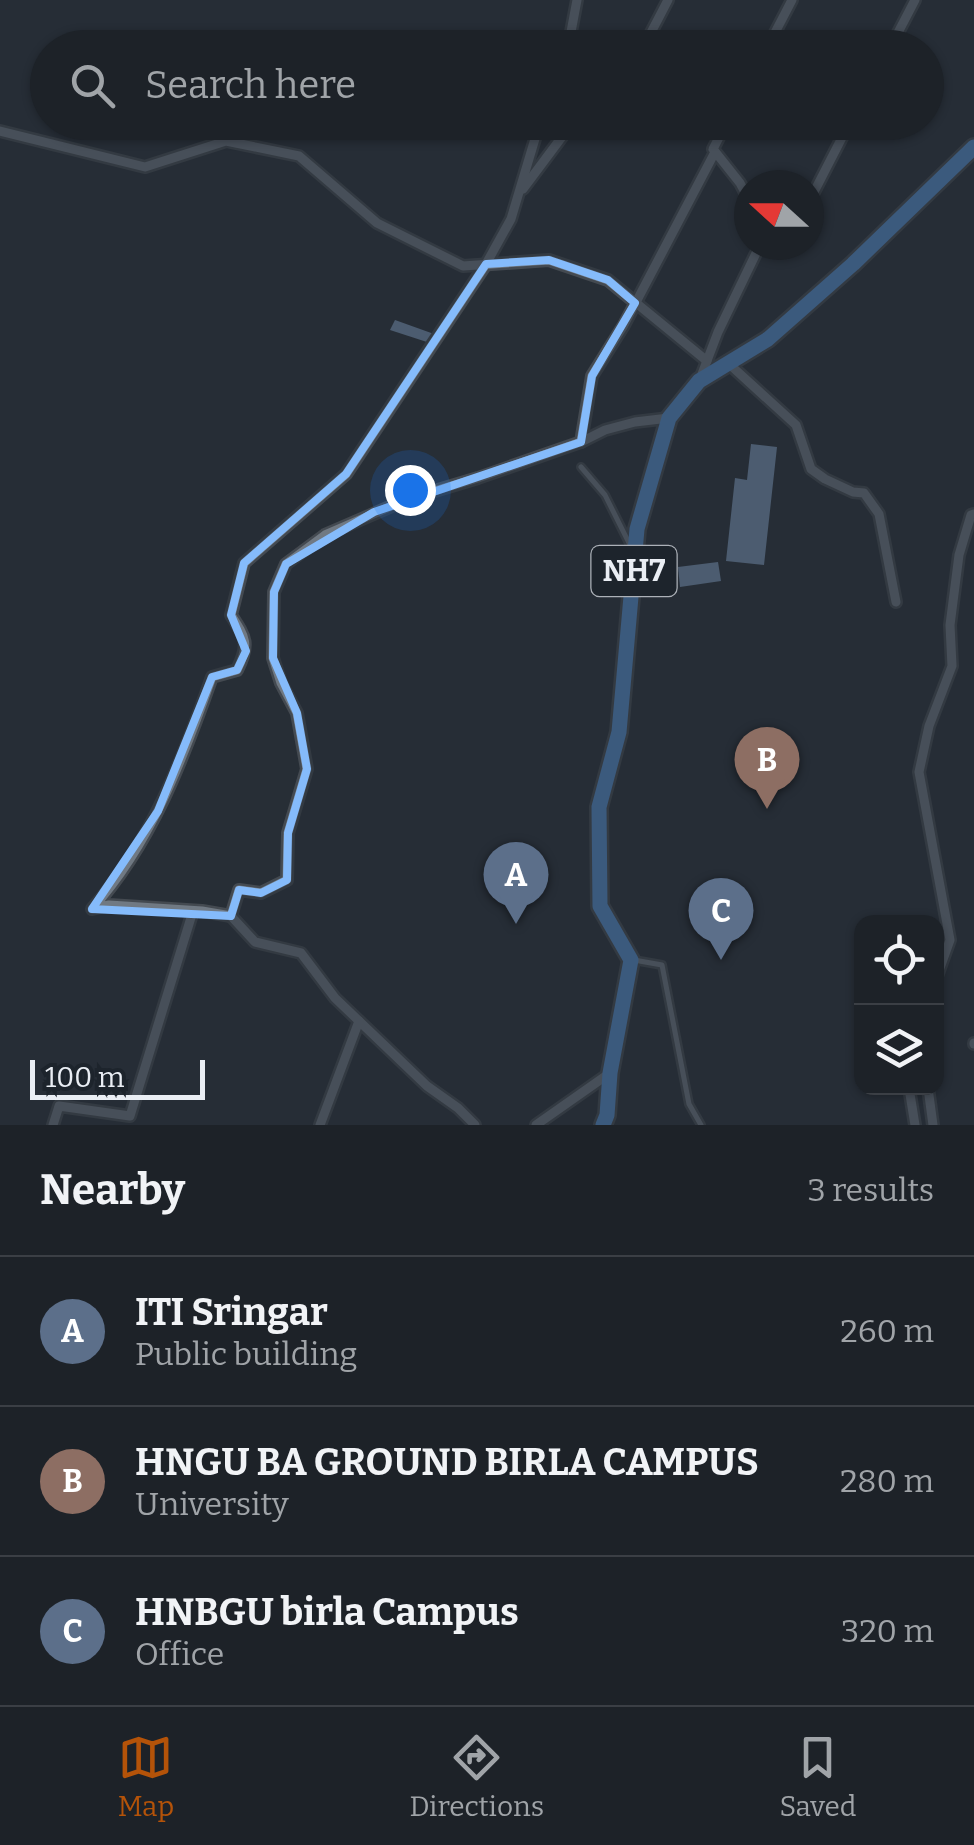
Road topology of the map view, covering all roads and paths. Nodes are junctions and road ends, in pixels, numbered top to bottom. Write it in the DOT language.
graph roads {
  1 [pos="576,0"];
  2 [pos="668,0"];
  3 [pos="792,0"];
  4 [pos="916,0"];
  5 [pos="571,30"];
  6 [pos="652,30"];
  7 [pos="776,30"];
  8 [pos="900,30"];
  9 [pos="0,131"];
  10 [pos="30,138"];
  11 [pos="36,140"];
  12 [pos="535,140"];
  13 [pos="560,140"];
  14 [pos="718,140"];
  15 [pos="841,140"];
  16 [pos="974,147"];
  17 [pos="715,152"];
  18 [pos="824,173"];
  19 [pos="734,176"];
  20 [pos="518,196"];
  21 [pos="753,260"];
  22 [pos="486,264"];
  23 [pos="636,303"];
  24 [pos="707,361"];
  25 [pos="728,363"];
  26 [pos="699,382"];
  27 [pos="669,418"];
  28 [pos="581,442"];
  29 [pos="582,468"];
  30 [pos="974,514"];
  31 [pos="635,555"];
  32 [pos="896,602"];
  33 [pos="193,911"];
  34 [pos="231,916"];
  35 [pos="944,957"];
  36 [pos="631,960"];
  37 [pos="359,1021"];
  38 [pos="610,1074"];
  39 [pos="910,1095"];
  40 [pos="929,1095"];
  41 [pos="54,1125"];
  42 [pos="320,1125"];
  43 [pos="475,1125"];
  44 [pos="536,1125"];
  45 [pos="603,1125"];
  46 [pos="701,1125"];
  47 [pos="915,1125"];
  48 [pos="933,1125"];
  1 -- 5 [label="street"];
  2 -- 6 [label="street"];
  3 -- 7 [label="street"];
  4 -- 8 [label="street"];
  9 -- 10 [label="street"];
  11 -- 22 [label="street"];
  12 -- 20 [label="street"];
  13 -- 20 [label="street"];
  14 -- 17 [label="street"];
  15 -- 18 [label="street"];
  16 -- 25 [label="highway, NH7"];
  17 -- 19 [label="street"];
  17 -- 23 [label="street"];
  20 -- 22 [label="street"];
  21 -- 24 [label="street"];
  22 -- 23 [label="street"];
  22 -- 33 [label="street"];
  23 -- 24 [label="street"];
  23 -- 28 [label="street"];
  24 -- 26 [label="street"];
  25 -- 26 [label="highway, NH7"];
  25 -- 32 [label="street"];
  26 -- 27 [label="highway, NH7"];
  27 -- 28 [label="street"];
  27 -- 31 [label="highway, NH7"];
  28 -- 34 [label="street"];
  29 -- 31 [label="lane"];
  30 -- 35 [label="street"];
  31 -- 36 [label="highway, NH7"];
  33 -- 34 [label="street"];
  33 -- 41 [label="street"];
  34 -- 37 [label="street"];
  36 -- 38 [label="highway"];
  36 -- 46 [label="lane"];
  37 -- 42 [label="street"];
  37 -- 43 [label="street"];
  38 -- 44 [label="street"];
  38 -- 45 [label="highway"];
  39 -- 47 [label="street"];
  40 -- 48 [label="street"];
}
